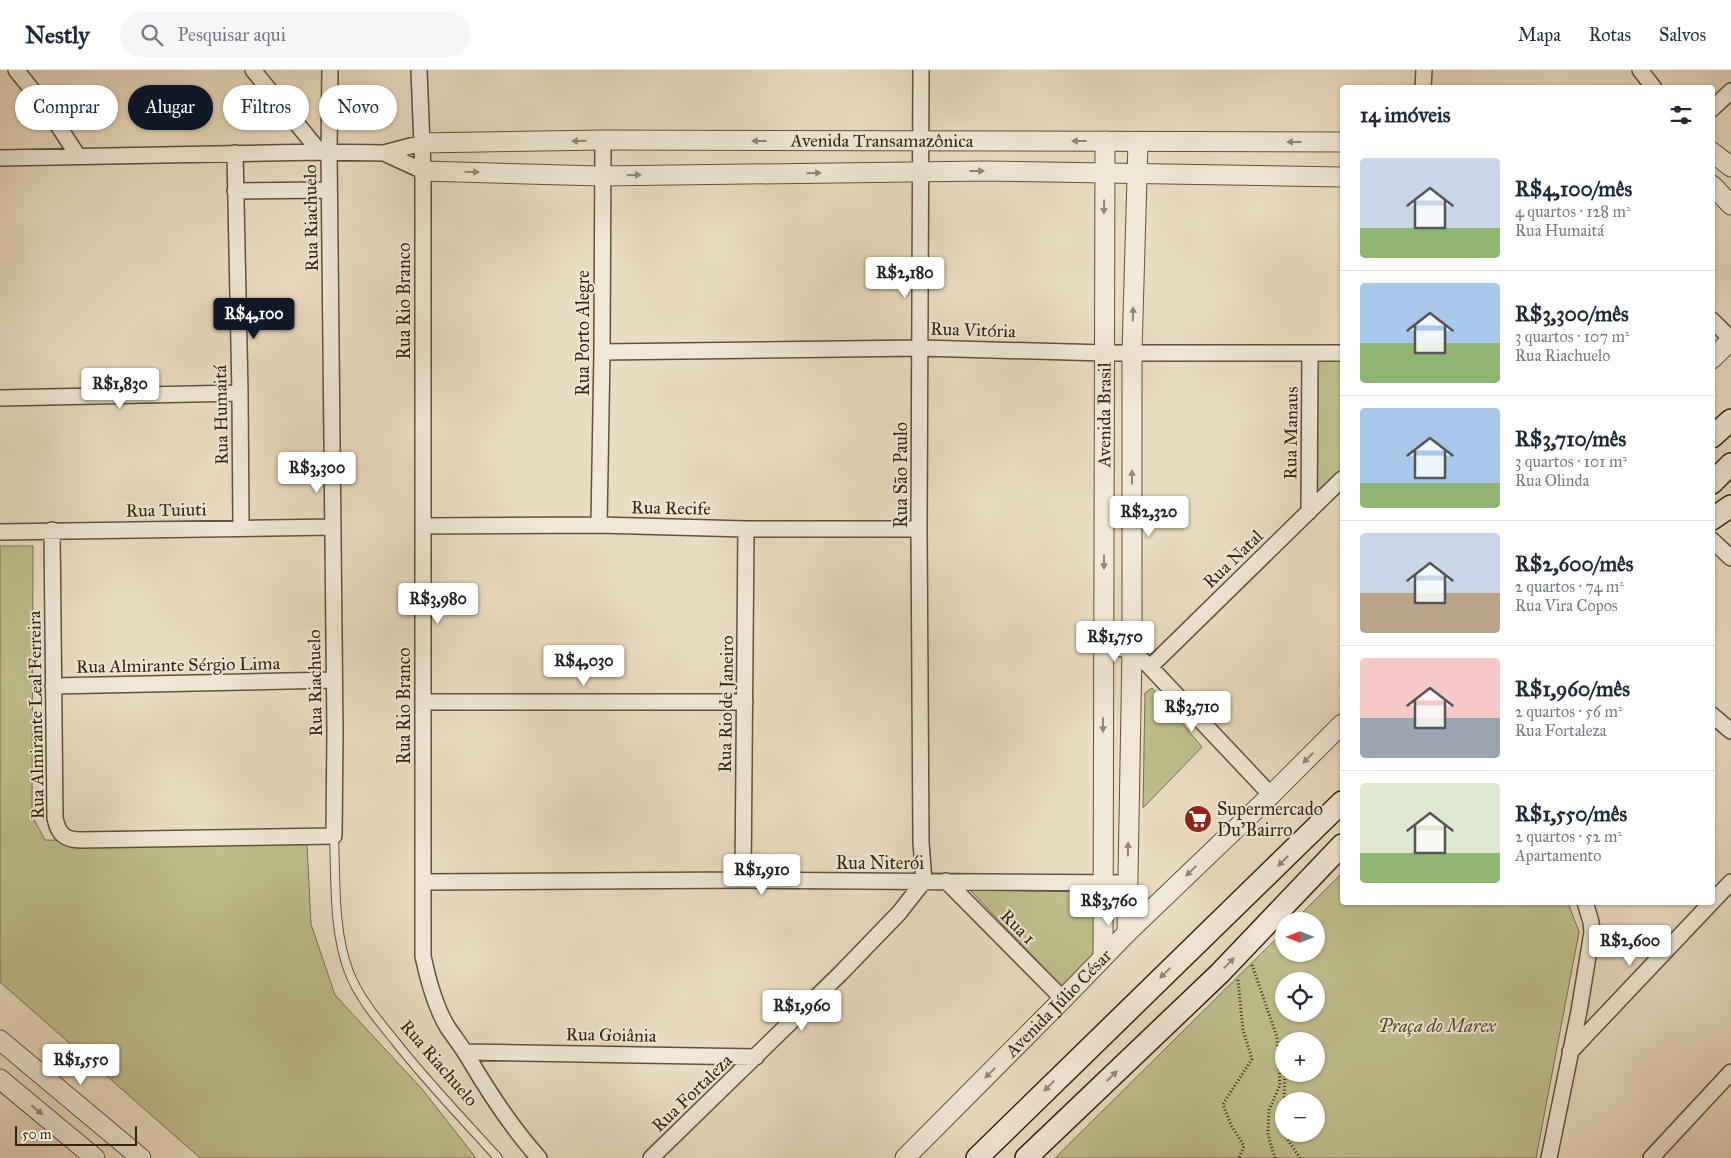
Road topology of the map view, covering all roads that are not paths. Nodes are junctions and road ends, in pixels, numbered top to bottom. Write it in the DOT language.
graph roads {
  1 [pos="16,70"];
  2 [pos="253,70"];
  3 [pos="330,70"];
  4 [pos="419,70"];
  5 [pos="921,70"];
  6 [pos="1424,70"];
  7 [pos="1640,70"];
  8 [pos="1423,85"];
  9 [pos="1652,85"];
  10 [pos="1731,91"];
  11 [pos="1715,106"];
  12 [pos="603,140"];
  13 [pos="920,141"];
  14 [pos="1105,141"];
  15 [pos="1138,142"];
  16 [pos="1340,142"];
  17 [pos="422,143"];
  18 [pos="325,152"];
  19 [pos="384,153"];
  20 [pos="235,154"];
  21 [pos="1715,154"];
  22 [pos="78,156"];
  23 [pos="0,158"];
  24 [pos="1731,167"];
  25 [pos="423,171"];
  26 [pos="920,172"];
  27 [pos="1104,173"];
  28 [pos="1138,173"];
  29 [pos="601,176"];
  30 [pos="1340,177"];
  31 [pos="1715,189"];
  32 [pos="329,190"];
  33 [pos="236,191"];
  34 [pos="1731,205"];
  35 [pos="1715,323"];
  36 [pos="1731,340"];
  37 [pos="920,348"];
  38 [pos="602,352"];
  39 [pos="1132,352"];
  40 [pos="1105,353"];
  41 [pos="1310,354"];
  42 [pos="1340,354"];
  43 [pos="1715,355"];
  44 [pos="240,393"];
  45 [pos="0,398"];
  46 [pos="1731,420"];
  47 [pos="1715,434"];
  48 [pos="1731,464"];
  49 [pos="1715,480"];
  50 [pos="1340,481"];
  51 [pos="1731,506"];
  52 [pos="1309,512"];
  53 [pos="1715,517"];
  54 [pos="599,525"];
  55 [pos="423,526"];
  56 [pos="241,527"];
  57 [pos="333,527"];
  58 [pos="746,528"];
  59 [pos="919,529"];
  60 [pos="52,530"];
  61 [pos="0,532"];
  62 [pos="1715,543"];
  63 [pos="1731,558"];
  64 [pos="1103,645"];
  65 [pos="1132,651"];
  66 [pos="1150,667"];
  67 [pos="334,680"];
  68 [pos="53,686"];
  69 [pos="423,702"];
  70 [pos="745,702"];
  71 [pos="1715,719"];
  72 [pos="1340,726"];
  73 [pos="1731,731"];
  74 [pos="1271,795"];
  75 [pos="1340,804"];
  76 [pos="334,836"];
  77 [pos="1340,847"];
  78 [pos="743,880"];
  79 [pos="924,881"];
  80 [pos="946,881"];
  81 [pos="423,882"];
  82 [pos="1731,882"];
  83 [pos="1128,883"];
  84 [pos="1102,884"];
  85 [pos="1715,899"];
  86 [pos="1586,905"];
  87 [pos="1709,905"];
  88 [pos="1127,933"];
  89 [pos="1103,957"];
  90 [pos="1063,999"];
  91 [pos="0,1040"];
  92 [pos="465,1052"];
  93 [pos="1570,1053"];
  94 [pos="756,1057"];
  95 [pos="1731,1072"];
  96 [pos="0,1079"];
  97 [pos="1027,1157"];
  98 [pos="95,1158"];
  99 [pos="141,1158"];
  100 [pos="498,1158"];
  101 [pos="539,1158"];
  102 [pos="651,1158"];
  103 [pos="905,1158"];
  104 [pos="977,1158"];
  105 [pos="1549,1158"];
  106 [pos="1652,1158"];
  1 -- 22 [label="street"];
  2 -- 18 [label="street"];
  3 -- 18 [label="street, Rua Riachuelo"];
  4 -- 17 [label="street, Rua Rio Branco"];
  5 -- 13 [label="street, Rua São Paulo"];
  6 -- 8 [label="street"];
  7 -- 9 [label="street"];
  10 -- 11 [label="street"];
  13 -- 12 [label="street, Avenida Transamazônica, one-way"];
  12 -- 17 [label="street, Avenida Transamazônica, one-way"];
  12 -- 29 [label="street, Rua Porto Alegre"];
  14 -- 13 [label="street, Avenida Transamazônica, one-way"];
  13 -- 26 [label="street, Rua São Paulo"];
  14 -- 15 [label="street, Avenida Transamazônica"];
  14 -- 27 [label="street, Avenida Brasil"];
  16 -- 15 [label="street, Avenida Transamazônica, one-way"];
  15 -- 28 [label="street, Avenida Brasil"];
  17 -- 19 [label="street"];
  17 -- 25 [label="street, Rua Rio Branco"];
  18 -- 19 [label="street"];
  18 -- 20 [label="street"];
  18 -- 32 [label="street, Rua Riachuelo"];
  19 -- 25 [label="street"];
  20 -- 22 [label="street"];
  20 -- 33 [label="street, Rua Humaitá"];
  21 -- 24 [label="street"];
  22 -- 23 [label="street"];
  25 -- 29 [label="street, Avenida Transamazônica, one-way"];
  25 -- 55 [label="street, Rua Rio Branco"];
  26 -- 27 [label="street, Avenida Transamazônica, one-way"];
  29 -- 26 [label="street, Avenida Transamazônica, one-way"];
  26 -- 37 [label="street, Rua São Paulo"];
  27 -- 28 [label="street, Avenida Transamazônica"];
  27 -- 40 [label="street, Avenida Brasil, one-way"];
  28 -- 30 [label="street, Avenida Transamazônica"];
  39 -- 28 [label="street, Avenida Brasil, one-way"];
  29 -- 38 [label="street, Rua Porto Alegre"];
  31 -- 34 [label="street"];
  32 -- 33 [label="street"];
  32 -- 57 [label="street, Rua Riachuelo"];
  33 -- 44 [label="street, Rua Humaitá"];
  35 -- 36 [label="street"];
  36 -- 43 [label="street"];
  37 -- 38 [label="street, Rua Vitória"];
  37 -- 40 [label="street, Rua Vitória"];
  37 -- 59 [label="street, Rua São Paulo"];
  38 -- 54 [label="street, Rua Porto Alegre"];
  39 -- 40 [label="street, Rua Vitória"];
  39 -- 41 [label="street, Rua Vitória"];
  65 -- 39 [label="street, Avenida Brasil, one-way"];
  40 -- 64 [label="street, Avenida Brasil, one-way"];
  41 -- 42 [label="street, Rua Vitória"];
  41 -- 52 [label="street, Rua Manaus"];
  44 -- 45 [label="street"];
  44 -- 56 [label="street, Rua Humaitá"];
  46 -- 47 [label="main road"];
  48 -- 49 [label="main road"];
  50 -- 52 [label="street, Rua Natal"];
  51 -- 53 [label="main road"];
  52 -- 66 [label="street, Rua Natal"];
  54 -- 55 [label="street, Rua Recife"];
  54 -- 58 [label="street, Rua Recife"];
  55 -- 69 [label="street, Rua Rio Branco"];
  56 -- 57 [label="street, Rua Tuiuti"];
  56 -- 60 [label="street, Rua Tuiuti"];
  57 -- 67 [label="street, Rua Riachuelo"];
  58 -- 59 [label="street, Rua Recife"];
  58 -- 70 [label="street, Rua Rio de Janeiro"];
  59 -- 79 [label="street, Rua São Paulo"];
  60 -- 61 [label="street, Rua Tuiuti"];
  60 -- 68 [label="street, Rua Almirante Leal Ferreira"];
  62 -- 63 [label="street"];
  64 -- 65 [label="street"];
  64 -- 84 [label="street, Avenida Brasil, one-way"];
  65 -- 66 [label="street"];
  83 -- 65 [label="street, Avenida Brasil, one-way"];
  66 -- 74 [label="street"];
  67 -- 68 [label="street, Rua Almirante Sérgio Lima"];
  67 -- 76 [label="street, Rua Riachuelo"];
  68 -- 76 [label="street, Rua Almirante Leal Ferreira"];
  69 -- 70 [label="street"];
  69 -- 81 [label="street, Rua Rio Branco"];
  70 -- 78 [label="street, Rua Rio de Janeiro"];
  71 -- 73 [label="street"];
  72 -- 74 [label="street, Avenida Júlio César, one-way"];
  74 -- 88 [label="street, Avenida Júlio César, one-way"];
  75 -- 104 [label="main road, one-way"];
  76 -- 100 [label="lane, Rua Riachuelo"];
  97 -- 77 [label="main road, one-way"];
  78 -- 79 [label="street, Rua Niterói"];
  78 -- 81 [label="street, Rua Niterói"];
  79 -- 80 [label="street, Rua Niterói"];
  79 -- 94 [label="street, Rua Fortaleza"];
  80 -- 84 [label="street, Rua Niterói"];
  80 -- 90 [label="street, Rua 1"];
  81 -- 92 [label="street, Rua Rio Branco"];
  82 -- 85 [label="street"];
  83 -- 84 [label="street, Rua Niterói"];
  83 -- 88 [label="street, Avenida Brasil"];
  84 -- 89 [label="street, Avenida Brasil"];
  86 -- 93 [label="street"];
  87 -- 93 [label="street"];
  88 -- 89 [label="street, Avenida Júlio César"];
  89 -- 90 [label="street, Avenida Júlio César"];
  90 -- 103 [label="street, Avenida Júlio César, one-way"];
  91 -- 99 [label="street"];
  92 -- 94 [label="street, Rua Goiânia"];
  92 -- 101 [label="street, Rua Rio Branco"];
  93 -- 105 [label="street"];
  94 -- 102 [label="street, Rua Fortaleza"];
  95 -- 106 [label="street"];
  96 -- 98 [label="street, one-way"];
}
